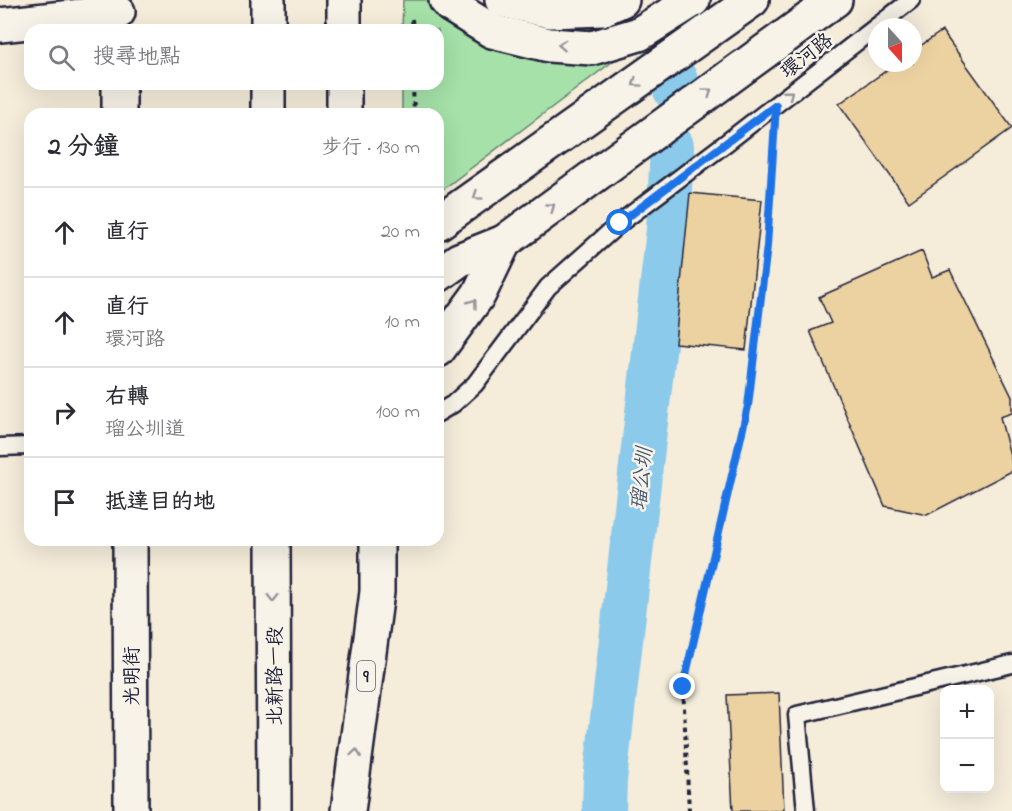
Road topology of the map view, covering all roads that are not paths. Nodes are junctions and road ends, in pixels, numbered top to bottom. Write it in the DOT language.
graph roads {
  1 [pos="268,0"];
  2 [pos="344,0"];
  3 [pos="446,0"];
  4 [pos="502,0"];
  5 [pos="622,0"];
  6 [pos="693,0"];
  7 [pos="752,0"];
  8 [pos="835,0"];
  9 [pos="911,0"];
  10 [pos="118,14"];
  11 [pos="268,24"];
  12 [pos="344,24"];
  13 [pos="0,25"];
  14 [pos="119,90"];
  15 [pos="268,90"];
  16 [pos="344,90"];
  17 [pos="119,108"];
  18 [pos="268,108"];
  19 [pos="344,108"];
  20 [pos="444,219"];
  21 [pos="504,242"];
  22 [pos="444,271"];
  23 [pos="444,342"];
  24 [pos="444,409"];
  25 [pos="24,446"];
  26 [pos="0,447"];
  27 [pos="130,546"];
  28 [pos="273,546"];
  29 [pos="377,546"];
  30 [pos="1012,663"];
  31 [pos="131,811"];
  32 [pos="274,811"];
  33 [pos="348,811"];
  34 [pos="806,811"];
  1 -- 11 [label="main road"];
  2 -- 12 [label="main road"];
  6 -- 3 [label="main road, one-way"];
  4 -- 5 [label="main road"];
  7 -- 20 [label="main road, one-way"];
  21 -- 8 [label="main road, one-way"];
  24 -- 9 [label="lane, 環河路, one-way"];
  10 -- 13 [label="main road"];
  14 -- 17 [label="main road"];
  15 -- 18 [label="main road"];
  16 -- 19 [label="main road"];
  21 -- 22 [label="main road"];
  23 -- 21 [label="main road, one-way"];
  25 -- 26 [label="lane"];
  27 -- 31 [label="main road, 光明街"];
  28 -- 32 [label="main road, 北新路一段, one-way"];
  33 -- 29 [label="main road, 9, one-way"];
  30 -- 34 [label="lane"];
}
